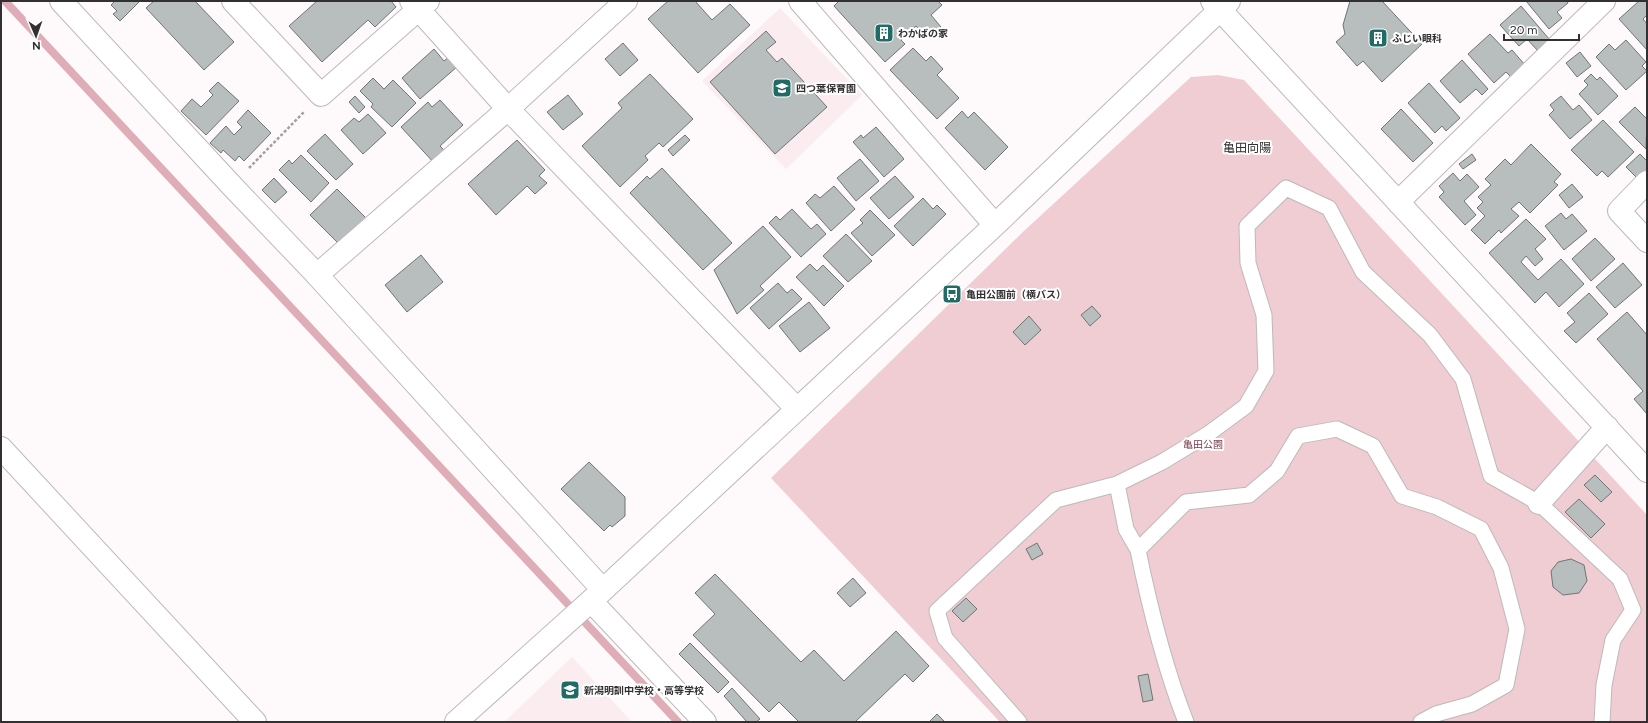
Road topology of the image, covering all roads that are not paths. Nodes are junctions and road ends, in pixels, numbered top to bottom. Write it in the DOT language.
graph roads {
  1 [pos="61,1"];
  2 [pos="233,1"];
  3 [pos="626,1"];
  4 [pos="800,1"];
  5 [pos="1604,1"];
  6 [pos="420,4"];
  7 [pos="1220,4"];
  8 [pos="508,109"];
  9 [pos="1647,182"];
  10 [pos="1398,202"];
  11 [pos="994,225"];
  12 [pos="1647,241"];
  13 [pos="318,276"];
  14 [pos="797,409"];
  15 [pos="1607,427"];
  16 [pos="1,448"];
  17 [pos="1647,470"];
  18 [pos="1117,484"];
  19 [pos="1539,502"];
  20 [pos="1138,550"];
  21 [pos="597,595"];
  22 [pos="256,722"];
  23 [pos="456,722"];
  24 [pos="705,722"];
  25 [pos="1019,722"];
  26 [pos="1186,722"];
  27 [pos="1421,722"];
  28 [pos="1602,722"];
  1 -- 13 [label="street"];
  2 -- 6 [label="street"];
  3 -- 8 [label="street"];
  4 -- 11 [label="street"];
  5 -- 10 [label="street"];
  6 -- 8 [label="street"];
  7 -- 10 [label="street"];
  7 -- 11 [label="street"];
  8 -- 13 [label="street"];
  8 -- 14 [label="street"];
  9 -- 12 [label="street"];
  10 -- 15 [label="street"];
  11 -- 14 [label="street"];
  13 -- 21 [label="street"];
  14 -- 21 [label="street"];
  15 -- 17 [label="street"];
  15 -- 19 [label="street"];
  16 -- 22 [label="street"];
  18 -- 19 [label="lane"];
  18 -- 20 [label="lane"];
  18 -- 25 [label="lane"];
  19 -- 28 [label="lane"];
  20 -- 26 [label="lane"];
  20 -- 27 [label="lane"];
  21 -- 23 [label="street"];
  21 -- 24 [label="street"];
}
